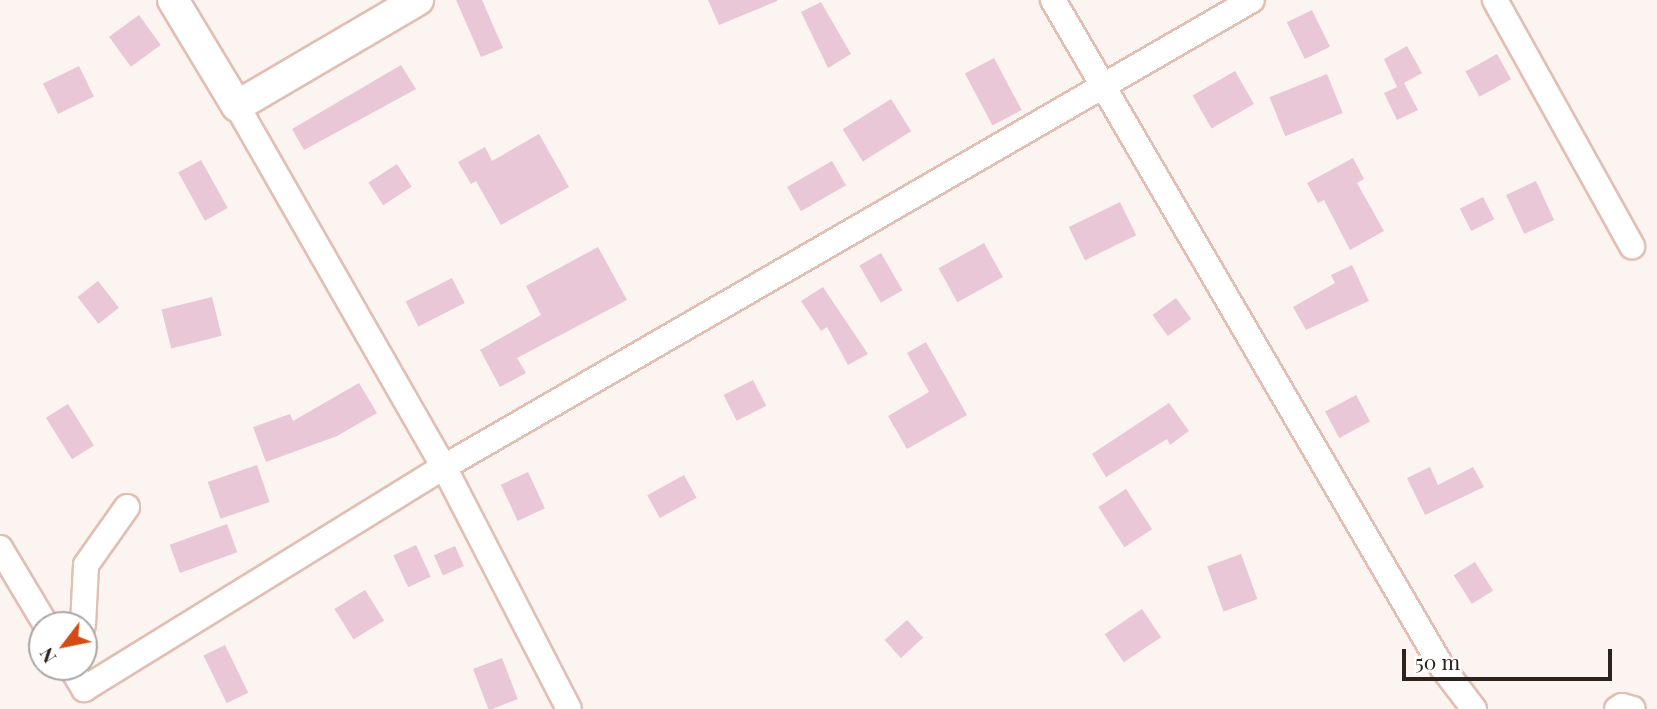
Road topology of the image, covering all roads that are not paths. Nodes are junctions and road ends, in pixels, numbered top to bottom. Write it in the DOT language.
graph roads {
  1 [pos="173,0"];
  2 [pos="418,0"];
  3 [pos="1053,0"];
  4 [pos="1252,0"];
  5 [pos="1495,0"];
  6 [pos="1103,87"];
  7 [pos="237,106"];
  8 [pos="1632,246"];
  9 [pos="444,467"];
  10 [pos="127,507"];
  11 [pos="0,548"];
  12 [pos="38,611"];
  13 [pos="83,611"];
  14 [pos="81,688"];
  15 [pos="569,709"];
  16 [pos="1474,709"];
  17 [pos="1617,709"];
  18 [pos="1633,709"];
  1 -- 7 [label="street"];
  2 -- 7 [label="street"];
  3 -- 6 [label="street"];
  4 -- 6 [label="street"];
  5 -- 8 [label="street"];
  6 -- 9 [label="street"];
  6 -- 16 [label="street"];
  7 -- 9 [label="street"];
  9 -- 14 [label="street"];
  9 -- 15 [label="street"];
  10 -- 13 [label="street"];
  11 -- 12 [label="street"];
  17 -- 18 [label="street"];
}
